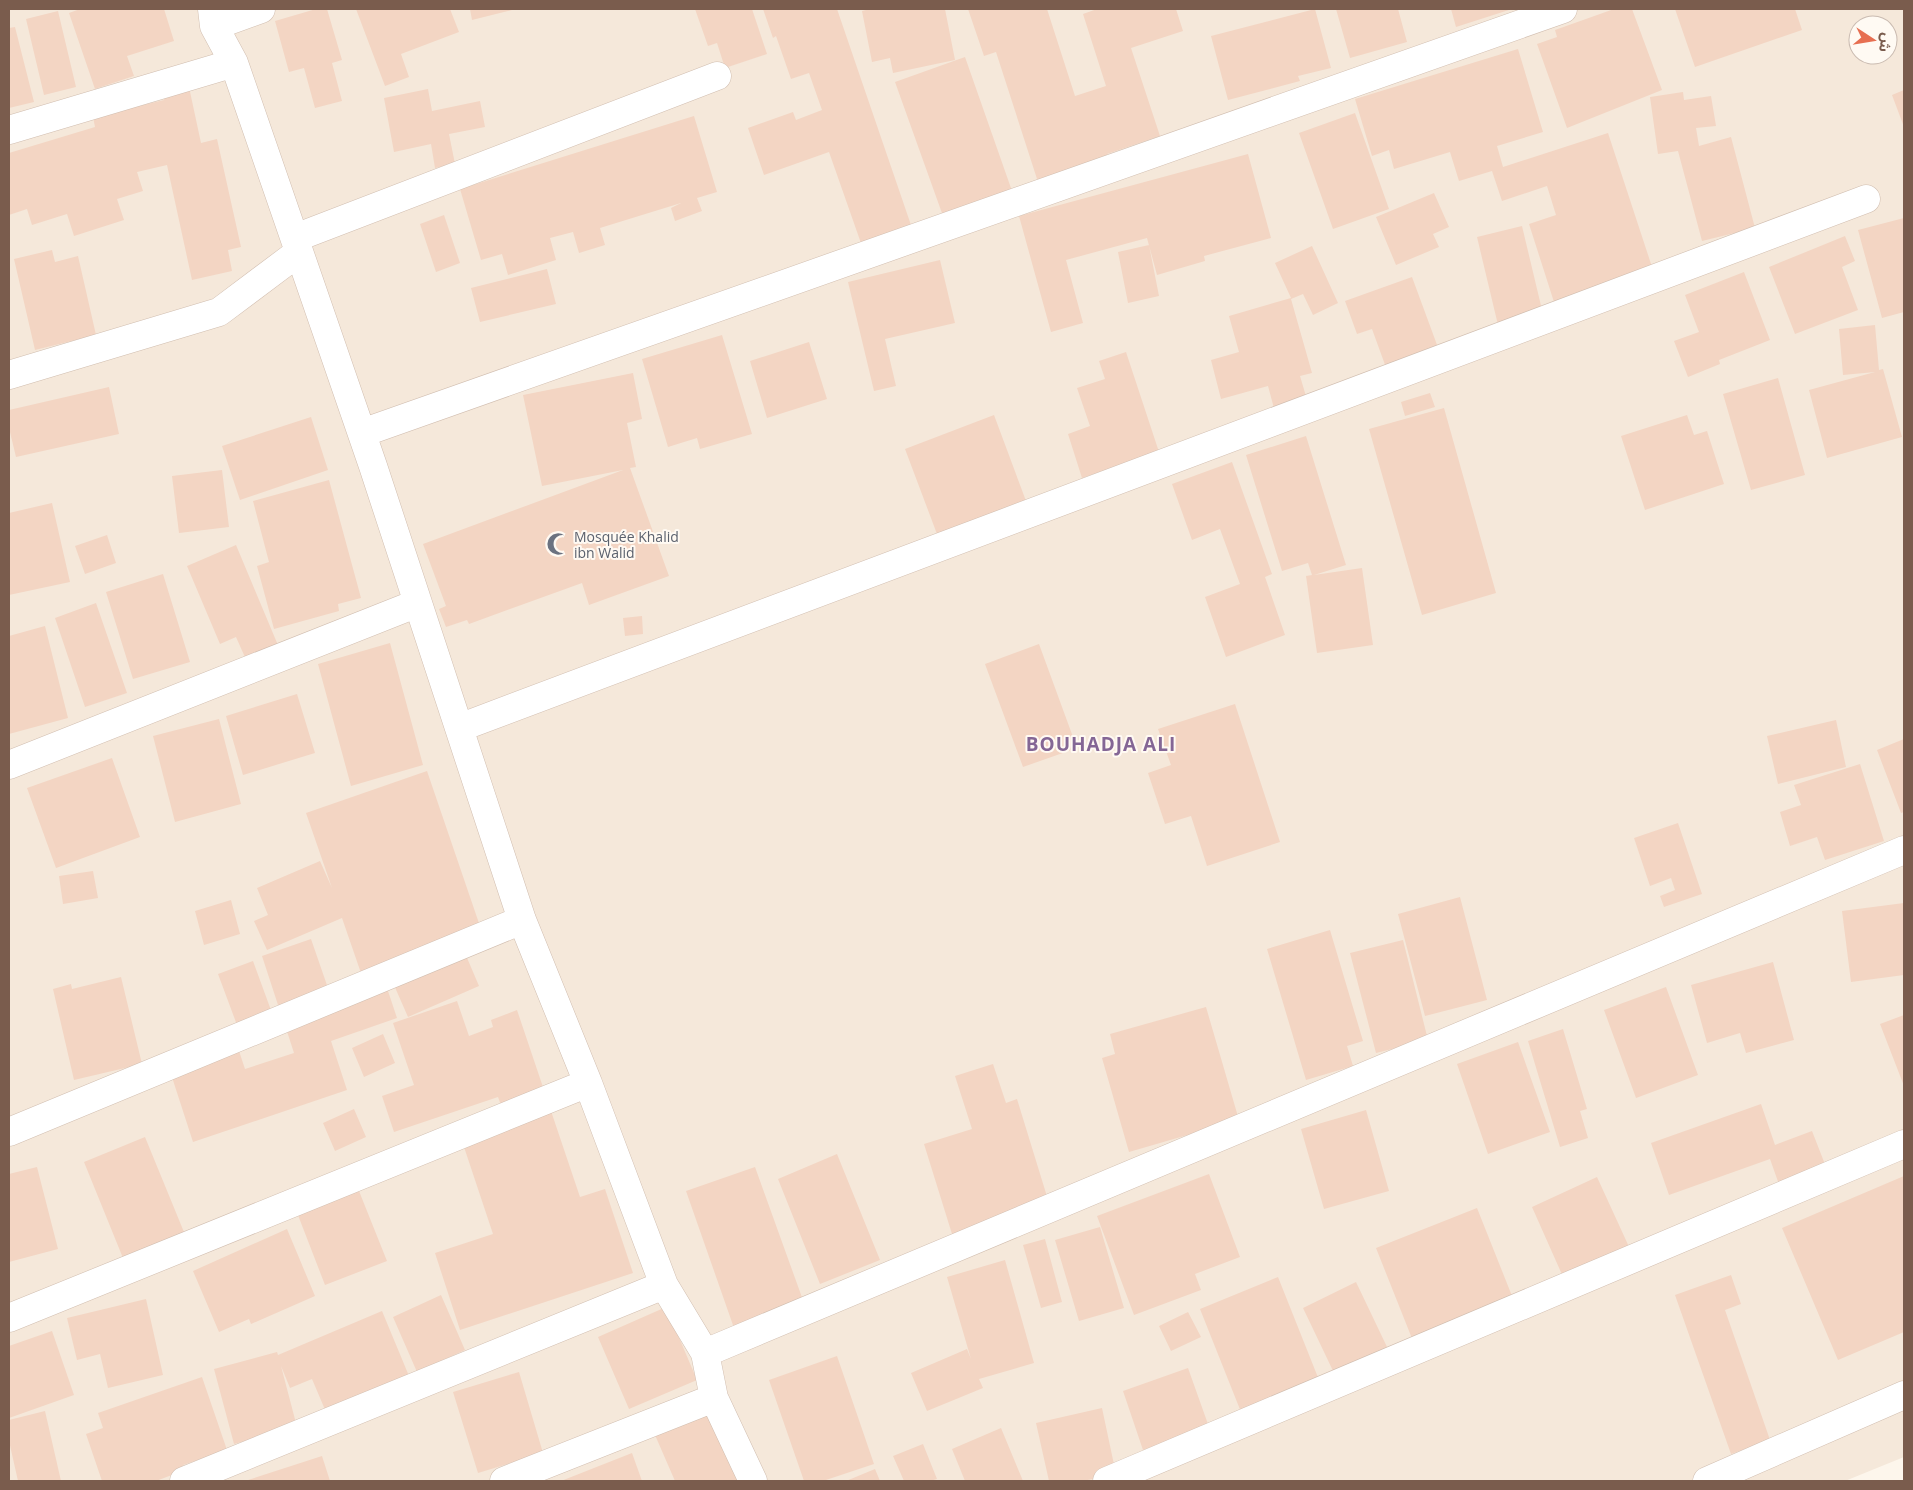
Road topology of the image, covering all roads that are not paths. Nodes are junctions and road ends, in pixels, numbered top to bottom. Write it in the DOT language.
graph roads {
  1 [pos="261,9"];
  2 [pos="1563,9"];
  3 [pos="214,17"];
  4 [pos="234,63"];
  5 [pos="717,76"];
  6 [pos="9,130"];
  7 [pos="1866,199"];
  8 [pos="297,245"];
  9 [pos="9,375"];
  10 [pos="362,433"];
  11 [pos="418,603"];
  12 [pos="459,728"];
  13 [pos="9,765"];
  14 [pos="1904,850"];
  15 [pos="522,920"];
  16 [pos="588,1083"];
  17 [pos="9,1132"];
  18 [pos="1904,1144"];
  19 [pos="664,1286"];
  20 [pos="9,1318"];
  21 [pos="705,1353"];
  22 [pos="1904,1395"];
  23 [pos="714,1398"];
  24 [pos="184,1481"];
  25 [pos="504,1481"];
  26 [pos="753,1481"];
  27 [pos="1107,1481"];
  28 [pos="1707,1481"];
  1 -- 3 [label="street"];
  2 -- 10 [label="street"];
  3 -- 4 [label="street"];
  4 -- 6 [label="street"];
  4 -- 8 [label="street"];
  5 -- 8 [label="street"];
  7 -- 12 [label="street"];
  8 -- 9 [label="street"];
  8 -- 10 [label="street"];
  10 -- 11 [label="street"];
  11 -- 12 [label="street"];
  11 -- 13 [label="street"];
  12 -- 15 [label="street"];
  14 -- 21 [label="street"];
  15 -- 16 [label="street"];
  15 -- 17 [label="street"];
  16 -- 19 [label="street"];
  16 -- 20 [label="street"];
  18 -- 27 [label="street"];
  19 -- 21 [label="street"];
  19 -- 24 [label="street"];
  21 -- 23 [label="street"];
  22 -- 28 [label="street"];
  23 -- 25 [label="street"];
  23 -- 26 [label="street"];
}
